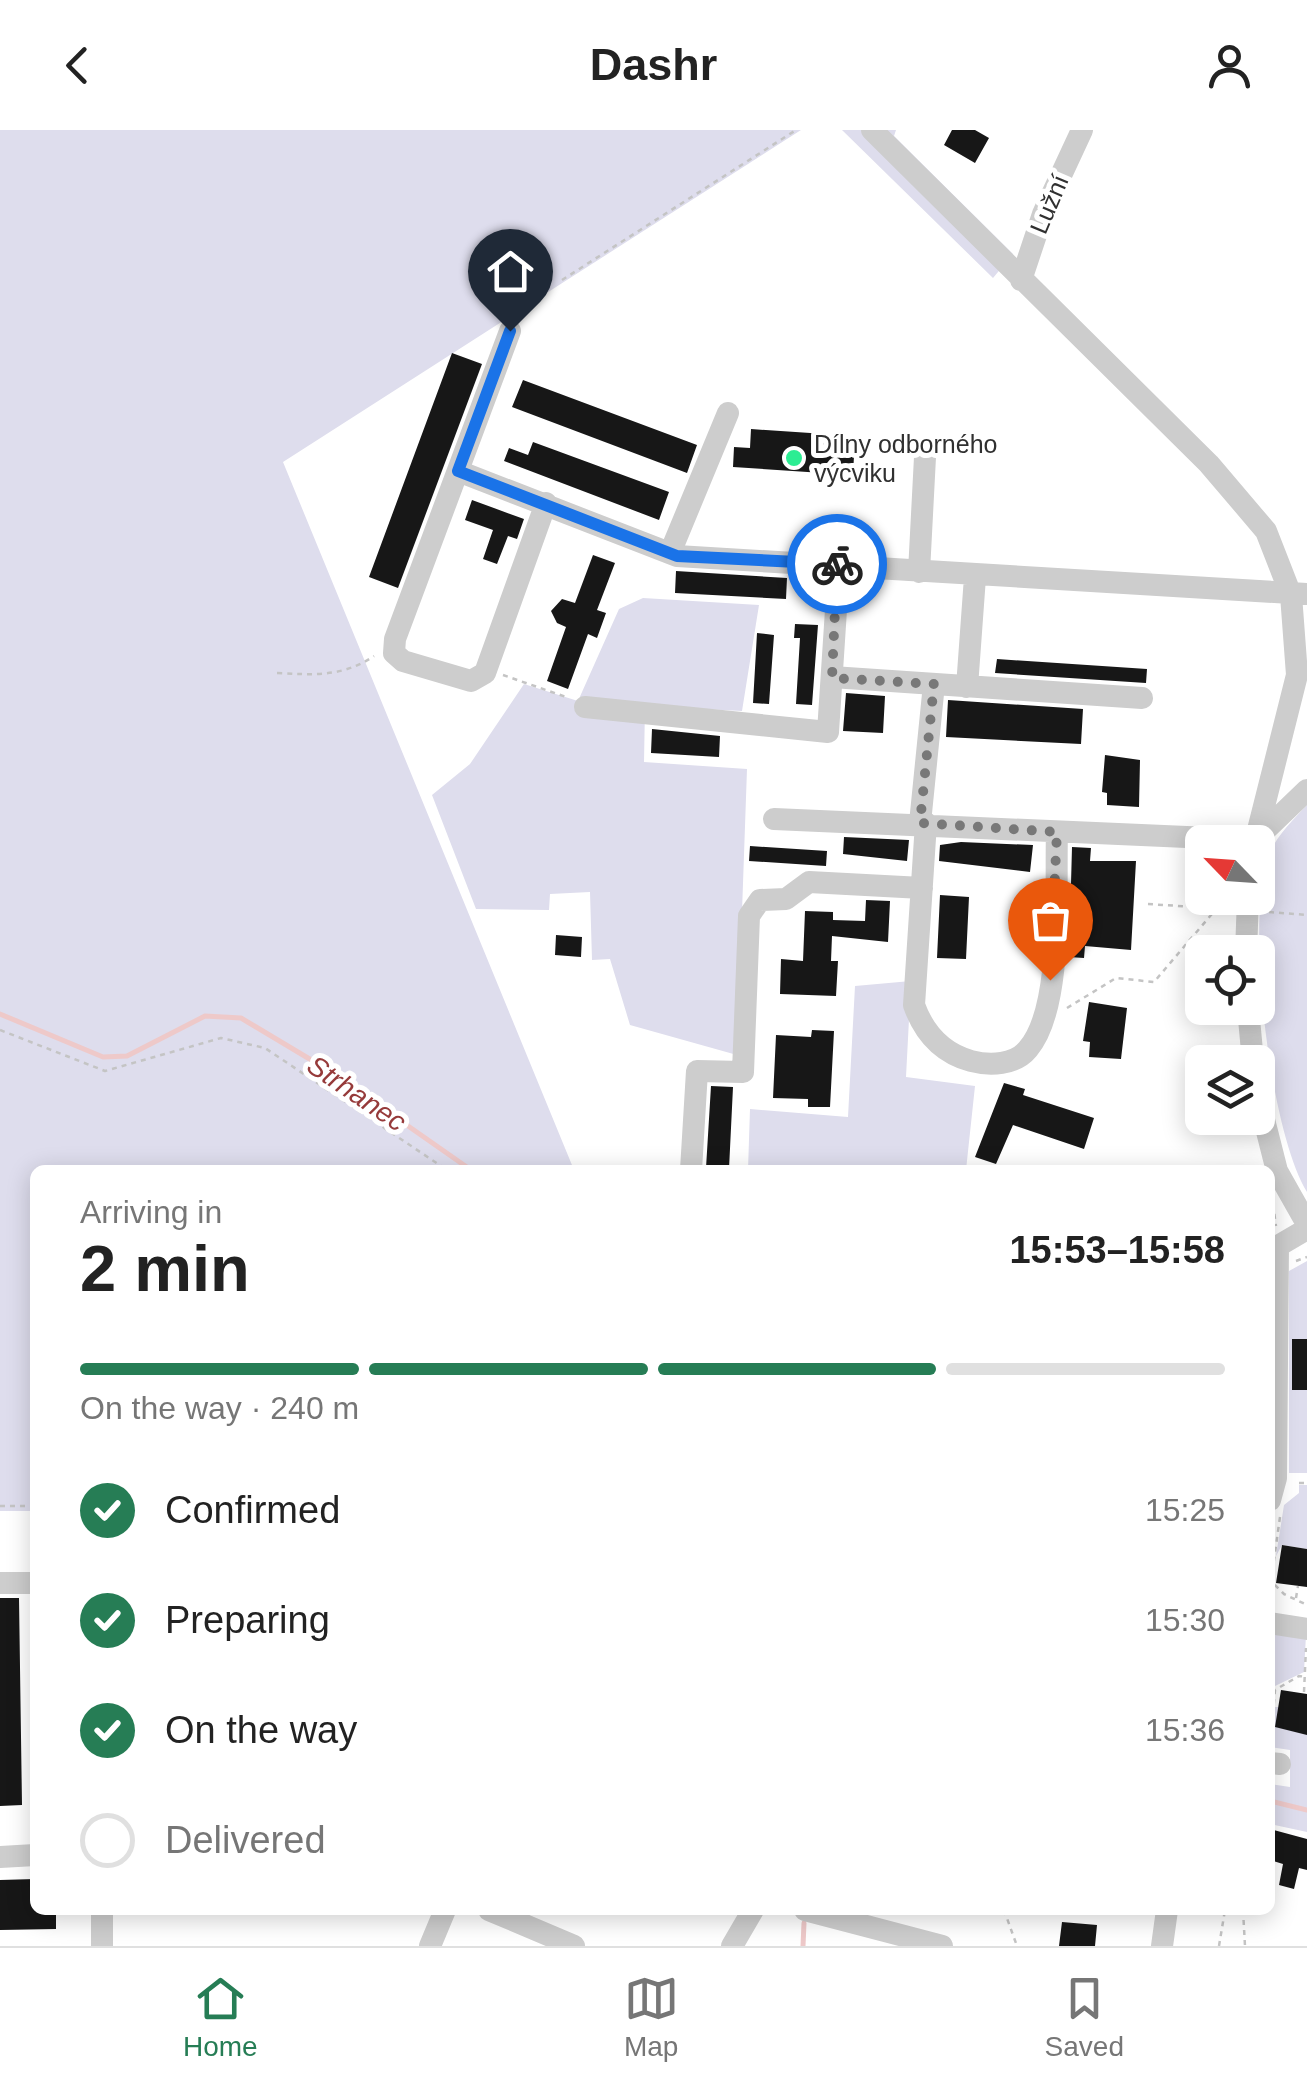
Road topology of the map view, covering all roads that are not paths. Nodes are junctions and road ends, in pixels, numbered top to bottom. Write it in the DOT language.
graph roads {
  1 [pos="872,130"];
  2 [pos="1082,130"];
  3 [pos="1020,280"];
  4 [pos="510,331"];
  5 [pos="728,412"];
  6 [pos="925,457"];
  7 [pos="458,471"];
  8 [pos="546,503"];
  9 [pos="670,553"];
  10 [pos="839,564"];
  11 [pos="919,572"];
  12 [pos="975,576"];
  13 [pos="1299,594"];
  14 [pos="1302,665"];
  15 [pos="832,678"];
  16 [pos="934,684"];
  17 [pos="967,686"];
  18 [pos="1142,698"];
  19 [pos="585,707"];
  20 [pos="1307,790"];
  21 [pos="774,819"];
  22 [pos="923,823"];
  23 [pos="1260,825"];
  24 [pos="1272,825"];
  25 [pos="1057,832"];
  26 [pos="1185,838"];
  27 [pos="922,888"];
  28 [pos="1268,1135"];
  29 [pos="691,1165"];
  30 [pos="1307,1226"];
  31 [pos="1275,1245"];
  32 [pos="1275,1295"];
  33 [pos="1279,1490"];
  34 [pos="30,1583"];
  35 [pos="0,1584"];
  36 [pos="1275,1624"];
  37 [pos="1307,1629"];
  38 [pos="30,1856"];
  39 [pos="0,1857"];
  40 [pos="102,1915"];
  41 [pos="442,1915"];
  42 [pos="501,1915"];
  43 [pos="750,1915"];
  44 [pos="824,1915"];
  45 [pos="1166,1915"];
  46 [pos="102,1946"];
  47 [pos="430,1946"];
  48 [pos="574,1946"];
  49 [pos="732,1946"];
  50 [pos="942,1946"];
  51 [pos="1162,1946"];
  1 -- 3 [label="street"];
  2 -- 3 [label="street, Lužní"];
  3 -- 13 [label="street"];
  4 -- 7 [label="street"];
  5 -- 9 [label="street"];
  6 -- 11 [label="street"];
  7 -- 8 [label="street"];
  7 -- 8 [label="street"];
  8 -- 9 [label="street"];
  9 -- 10 [label="street"];
  10 -- 11 [label="street"];
  10 -- 15 [label="street"];
  11 -- 12 [label="street"];
  12 -- 13 [label="street"];
  12 -- 17 [label="street"];
  13 -- 14 [label="street"];
  14 -- 23 [label="street"];
  15 -- 16 [label="street"];
  15 -- 19 [label="street"];
  16 -- 17 [label="street"];
  16 -- 22 [label="street"];
  17 -- 18 [label="street"];
  20 -- 24 [label="street"];
  21 -- 22 [label="street"];
  22 -- 25 [label="street"];
  22 -- 27 [label="street"];
  25 -- 26 [label="street"];
  25 -- 27 [label="street"];
  27 -- 29 [label="street"];
  28 -- 30 [label="street"];
  30 -- 31 [label="street"];
  32 -- 33 [label="street"];
  34 -- 35 [label="street"];
  36 -- 37 [label="street"];
  38 -- 39 [label="street"];
  40 -- 46 [label="street"];
  41 -- 47 [label="street"];
  42 -- 48 [label="street"];
  43 -- 49 [label="street"];
  44 -- 50 [label="street"];
  45 -- 51 [label="street"];
}
